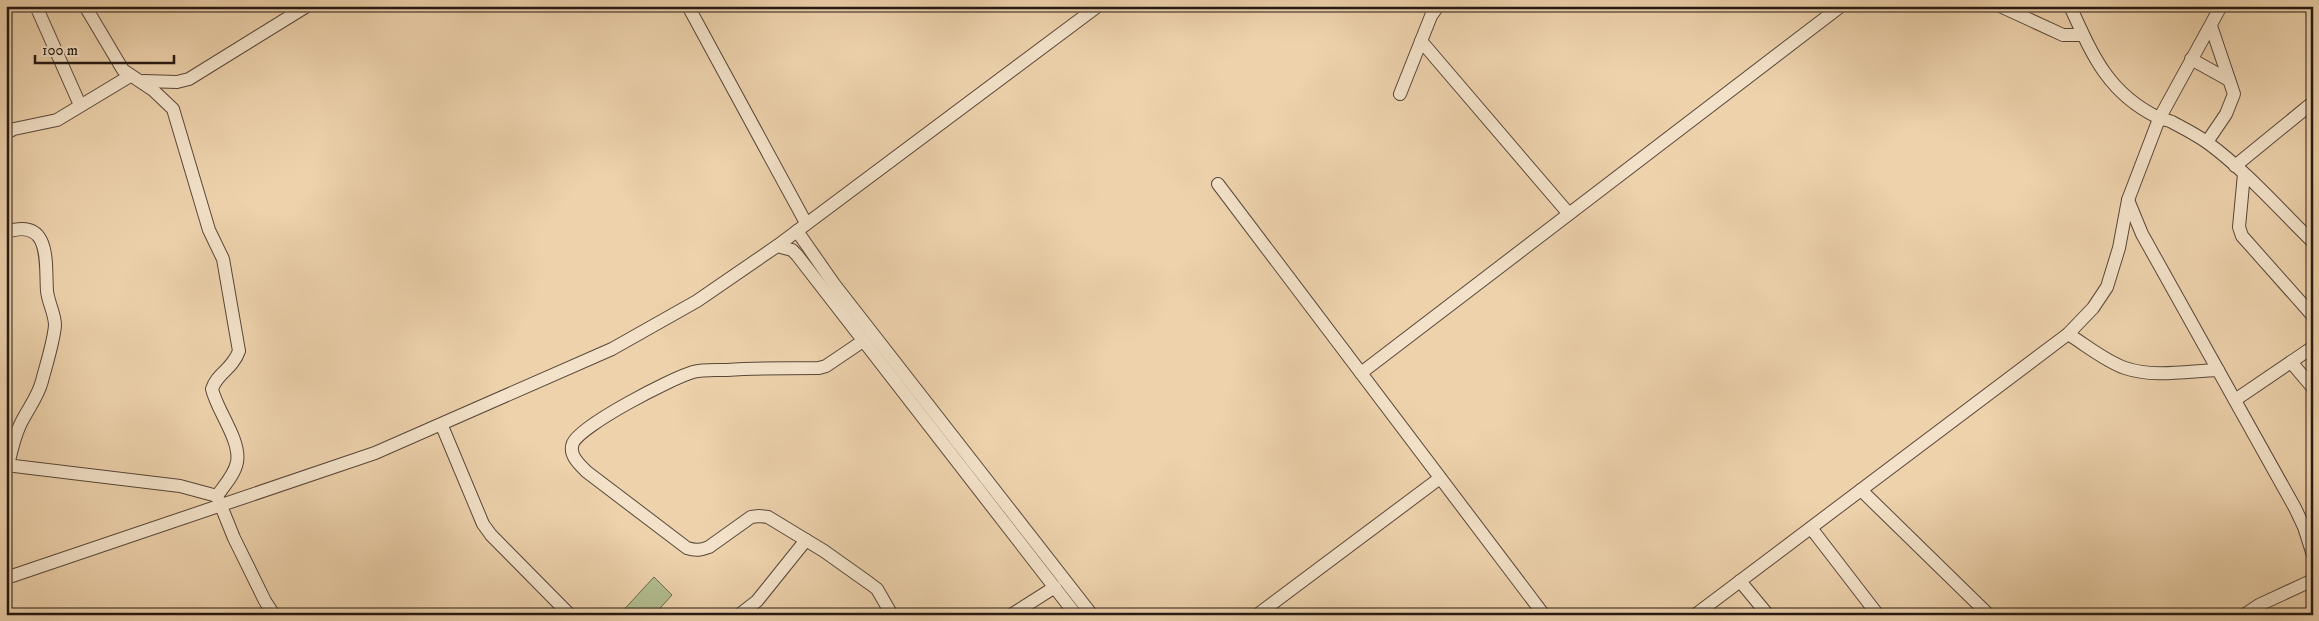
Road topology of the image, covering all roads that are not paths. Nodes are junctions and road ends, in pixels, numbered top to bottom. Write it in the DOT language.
graph roads {
  1 [pos="36,6"];
  2 [pos="85,6"];
  3 [pos="307,6"];
  4 [pos="688,6"];
  5 [pos="1098,6"];
  6 [pos="1438,6"];
  7 [pos="1841,6"];
  8 [pos="2000,6"];
  9 [pos="2070,6"];
  10 [pos="2220,6"];
  11 [pos="2211,26"];
  12 [pos="2082,35"];
  13 [pos="1421,41"];
  14 [pos="2192,59"];
  15 [pos="135,78"];
  16 [pos="2227,79"];
  17 [pos="1400,94"];
  18 [pos="2311,104"];
  19 [pos="80,105"];
  20 [pos="2159,119"];
  21 [pos="6,133"];
  22 [pos="2207,142"];
  23 [pos="2239,170"];
  24 [pos="1218,184"];
  25 [pos="2128,200"];
  26 [pos="1569,214"];
  27 [pos="801,227"];
  28 [pos="6,232"];
  29 [pos="2142,234"];
  30 [pos="2121,237"];
  31 [pos="2313,242"];
  32 [pos="777,246"];
  33 [pos="2313,316"];
  34 [pos="2068,334"];
  35 [pos="863,341"];
  36 [pos="2313,347"];
  37 [pos="2291,362"];
  38 [pos="2218,370"];
  39 [pos="1361,373"];
  40 [pos="2313,388"];
  41 [pos="2235,400"];
  42 [pos="442,426"];
  43 [pos="7,465"];
  44 [pos="1440,478"];
  45 [pos="1861,490"];
  46 [pos="220,501"];
  47 [pos="1810,528"];
  48 [pos="806,540"];
  49 [pos="2313,555"];
  50 [pos="6,578"];
  51 [pos="2313,580"];
  52 [pos="1740,581"];
  53 [pos="1055,587"];
  54 [pos="274,615"];
  55 [pos="570,615"];
  56 [pos="739,615"];
  57 [pos="892,615"];
  58 [pos="1012,615"];
  59 [pos="1076,615"];
  60 [pos="1092,615"];
  61 [pos="1257,615"];
  62 [pos="1544,615"];
  63 [pos="1695,615"];
  64 [pos="1768,615"];
  65 [pos="1878,615"];
  66 [pos="1989,615"];
  67 [pos="2244,615"];
  1 -- 19 [label="street"];
  2 -- 15 [label="street"];
  3 -- 15 [label="street"];
  4 -- 27 [label="street"];
  5 -- 27 [label="street"];
  6 -- 13 [label="street"];
  7 -- 26 [label="street"];
  8 -- 12 [label="street"];
  9 -- 12 [label="street"];
  10 -- 11 [label="street"];
  11 -- 14 [label="street"];
  11 -- 16 [label="street"];
  12 -- 20 [label="street"];
  13 -- 17 [label="street"];
  13 -- 26 [label="street"];
  14 -- 16 [label="street"];
  14 -- 20 [label="street"];
  15 -- 19 [label="street"];
  15 -- 46 [label="street"];
  16 -- 22 [label="street"];
  18 -- 23 [label="street"];
  19 -- 21 [label="street"];
  20 -- 22 [label="street"];
  20 -- 25 [label="street"];
  22 -- 23 [label="street"];
  23 -- 31 [label="street"];
  23 -- 33 [label="street"];
  24 -- 39 [label="street"];
  25 -- 29 [label="street"];
  25 -- 30 [label="street"];
  26 -- 39 [label="street"];
  27 -- 32 [label="street"];
  27 -- 60 [label="street"];
  28 -- 43 [label="street"];
  29 -- 30 [label="street"];
  29 -- 38 [label="street"];
  30 -- 34 [label="street"];
  32 -- 35 [label="street"];
  32 -- 42 [label="street"];
  34 -- 38 [label="street"];
  34 -- 45 [label="street"];
  35 -- 48 [label="street"];
  35 -- 53 [label="street"];
  36 -- 37 [label="street"];
  37 -- 40 [label="street"];
  37 -- 41 [label="street"];
  38 -- 41 [label="street"];
  39 -- 44 [label="street"];
  41 -- 49 [label="street"];
  42 -- 46 [label="street"];
  42 -- 55 [label="street"];
  43 -- 46 [label="street"];
  44 -- 61 [label="street"];
  44 -- 62 [label="street"];
  45 -- 47 [label="street"];
  45 -- 66 [label="street"];
  46 -- 50 [label="street"];
  46 -- 54 [label="street"];
  47 -- 52 [label="street"];
  47 -- 65 [label="street"];
  48 -- 56 [label="street"];
  48 -- 57 [label="street"];
  51 -- 67 [label="street"];
  52 -- 63 [label="street"];
  52 -- 64 [label="street"];
  53 -- 58 [label="street"];
  53 -- 59 [label="street"];
}
